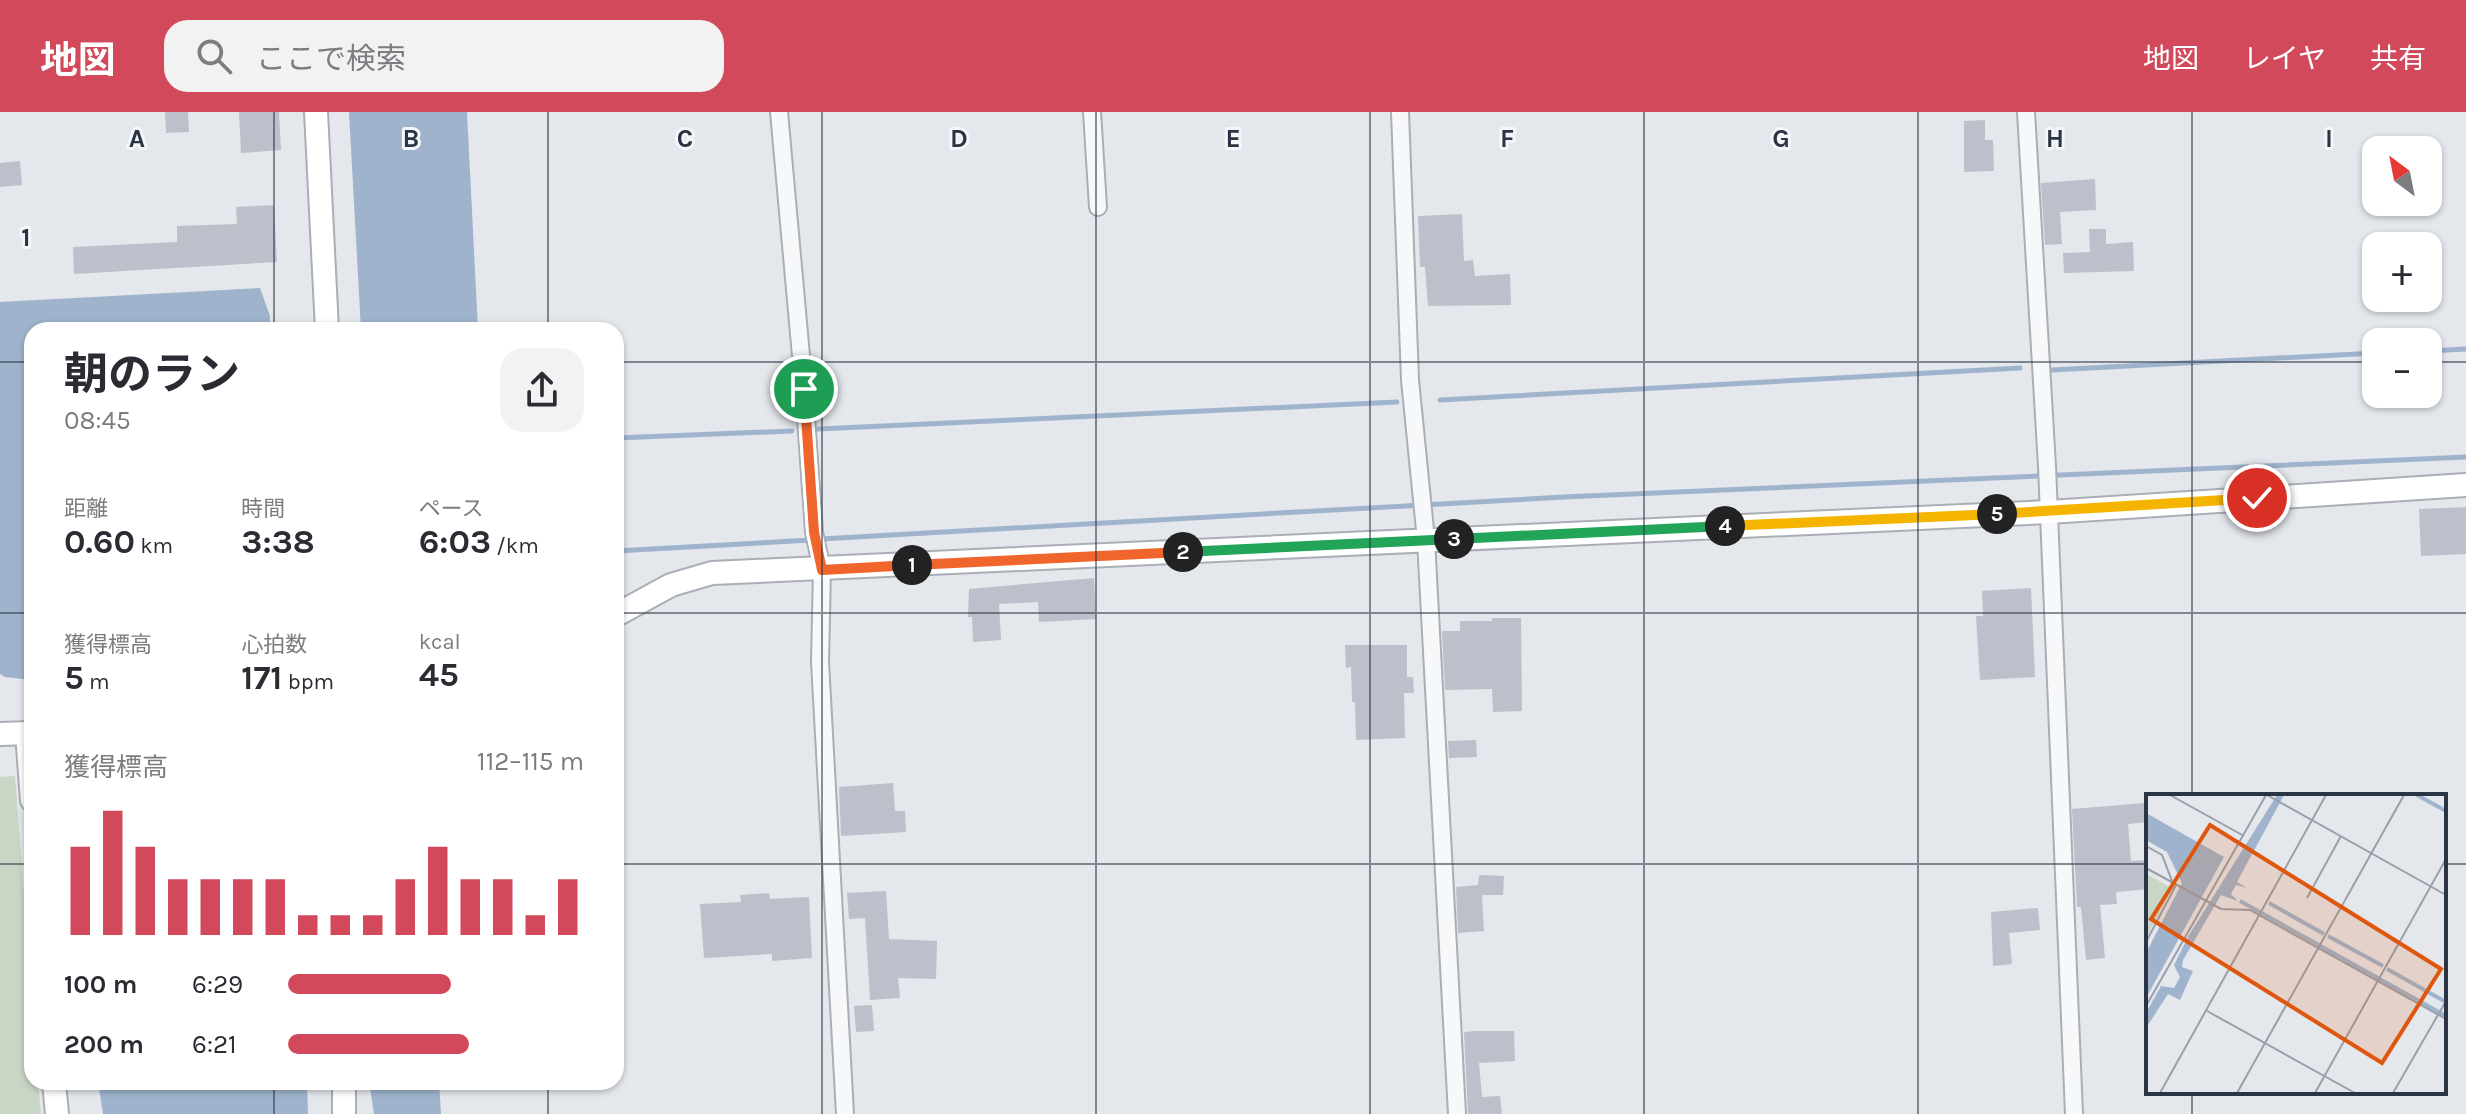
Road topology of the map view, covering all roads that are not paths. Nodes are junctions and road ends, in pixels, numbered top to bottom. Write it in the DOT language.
graph roads {
  1 [pos="316,112"];
  2 [pos="779,112"];
  3 [pos="1092,112"];
  4 [pos="1400,112"];
  5 [pos="2026,112"];
  6 [pos="1098,207"];
  7 [pos="327,322"];
  8 [pos="2466,485"];
  9 [pos="2048,506"];
  10 [pos="1426,540"];
  11 [pos="822,570"];
  12 [pos="624,611"];
  13 [pos="24,733"];
  14 [pos="0,734"];
  15 [pos="55,1090"];
  16 [pos="344,1090"];
  17 [pos="57,1114"];
  18 [pos="344,1114"];
  19 [pos="845,1114"];
  20 [pos="1457,1114"];
  21 [pos="2074,1114"];
  1 -- 7 [label="street"];
  2 -- 11 [label="street"];
  3 -- 6 [label="street"];
  4 -- 10 [label="street"];
  5 -- 9 [label="street"];
  8 -- 9 [label="street"];
  9 -- 10 [label="street"];
  9 -- 21 [label="street"];
  10 -- 11 [label="street"];
  10 -- 20 [label="street"];
  11 -- 12 [label="street"];
  11 -- 19 [label="street"];
  13 -- 14 [label="street"];
  15 -- 17 [label="street"];
  16 -- 18 [label="street"];
}
